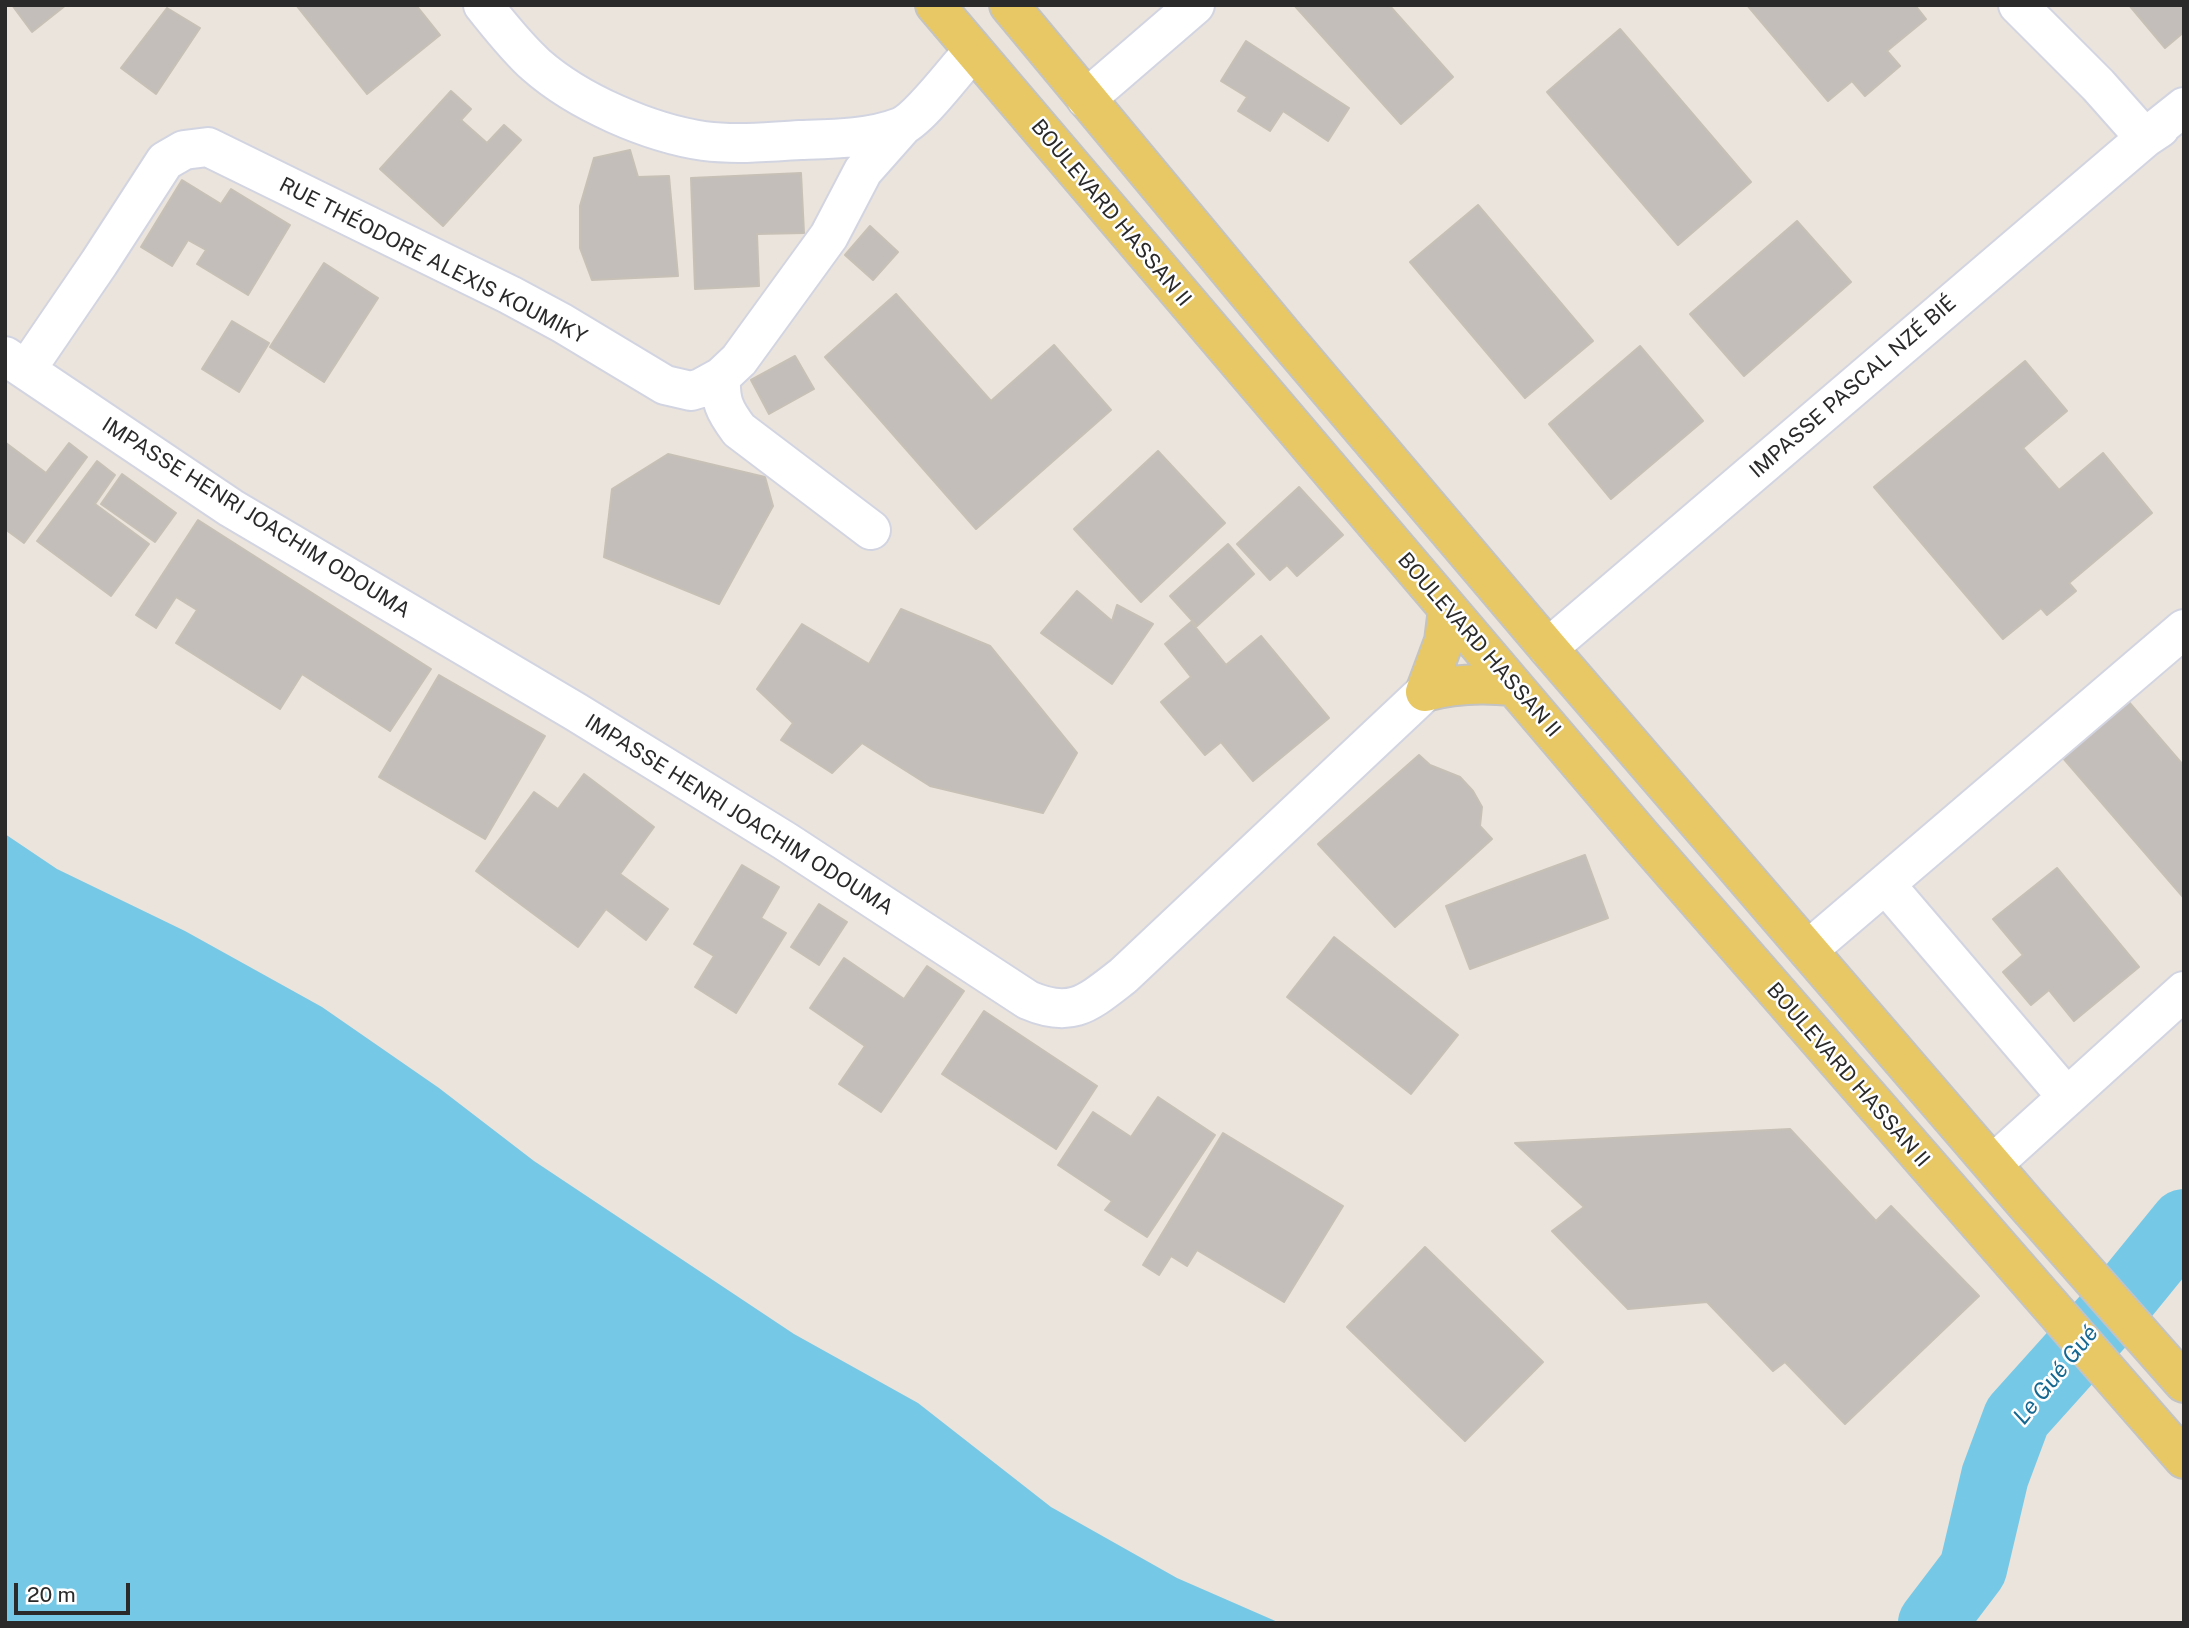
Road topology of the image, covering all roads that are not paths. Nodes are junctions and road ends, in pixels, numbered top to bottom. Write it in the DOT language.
graph roads {
  1 [pos="483,5"];
  2 [pos="935,5"];
  3 [pos="1009,5"];
  4 [pos="1195,5"];
  5 [pos="2018,5"];
  6 [pos="972,51"];
  7 [pos="1086,99"];
  8 [pos="2163,124"];
  9 [pos="902,127"];
  10 [pos="16,363"];
  11 [pos="721,377"];
  12 [pos="871,530"];
  13 [pos="1448,609"];
  14 [pos="2184,629"];
  15 [pos="1548,648"];
  16 [pos="1513,686"];
  17 [pos="1425,692"];
  18 [pos="1886,885"];
  19 [pos="1808,950"];
  20 [pos="2184,991"];
  21 [pos="2067,1097"];
  22 [pos="1993,1164"];
  23 [pos="2175,1373"];
  24 [pos="2184,1460"];
  1 -- 9 [label="street"];
  2 -- 6 [label="main road, BOULEVARD HASSAN II"];
  3 -- 7 [label="main road"];
  4 -- 7 [label="street"];
  5 -- 8 [label="street"];
  6 -- 9 [label="street, RUE THÉODORE ALEXIS KOUMIKY"];
  6 -- 13 [label="main road, BOULEVARD HASSAN II"];
  7 -- 15 [label="main road"];
  8 -- 15 [label="street, IMPASSE PASCAL NZÉ BIÉ"];
  9 -- 11 [label="street, RUE THÉODORE ALEXIS KOUMIKY"];
  10 -- 11 [label="street, RUE THÉODORE ALEXIS KOUMIKY"];
  10 -- 17 [label="street, IMPASSE HENRI JOACHIM ODOUMA"];
  11 -- 12 [label="street"];
  13 -- 16 [label="main road, BOULEVARD HASSAN II"];
  13 -- 17 [label="main road"];
  14 -- 18 [label="street"];
  15 -- 19 [label="main road"];
  16 -- 17 [label="main road"];
  16 -- 24 [label="main road, BOULEVARD HASSAN II"];
  18 -- 19 [label="street"];
  18 -- 21 [label="street"];
  19 -- 22 [label="main road"];
  20 -- 21 [label="street"];
  21 -- 22 [label="street"];
  22 -- 23 [label="main road"];
}
